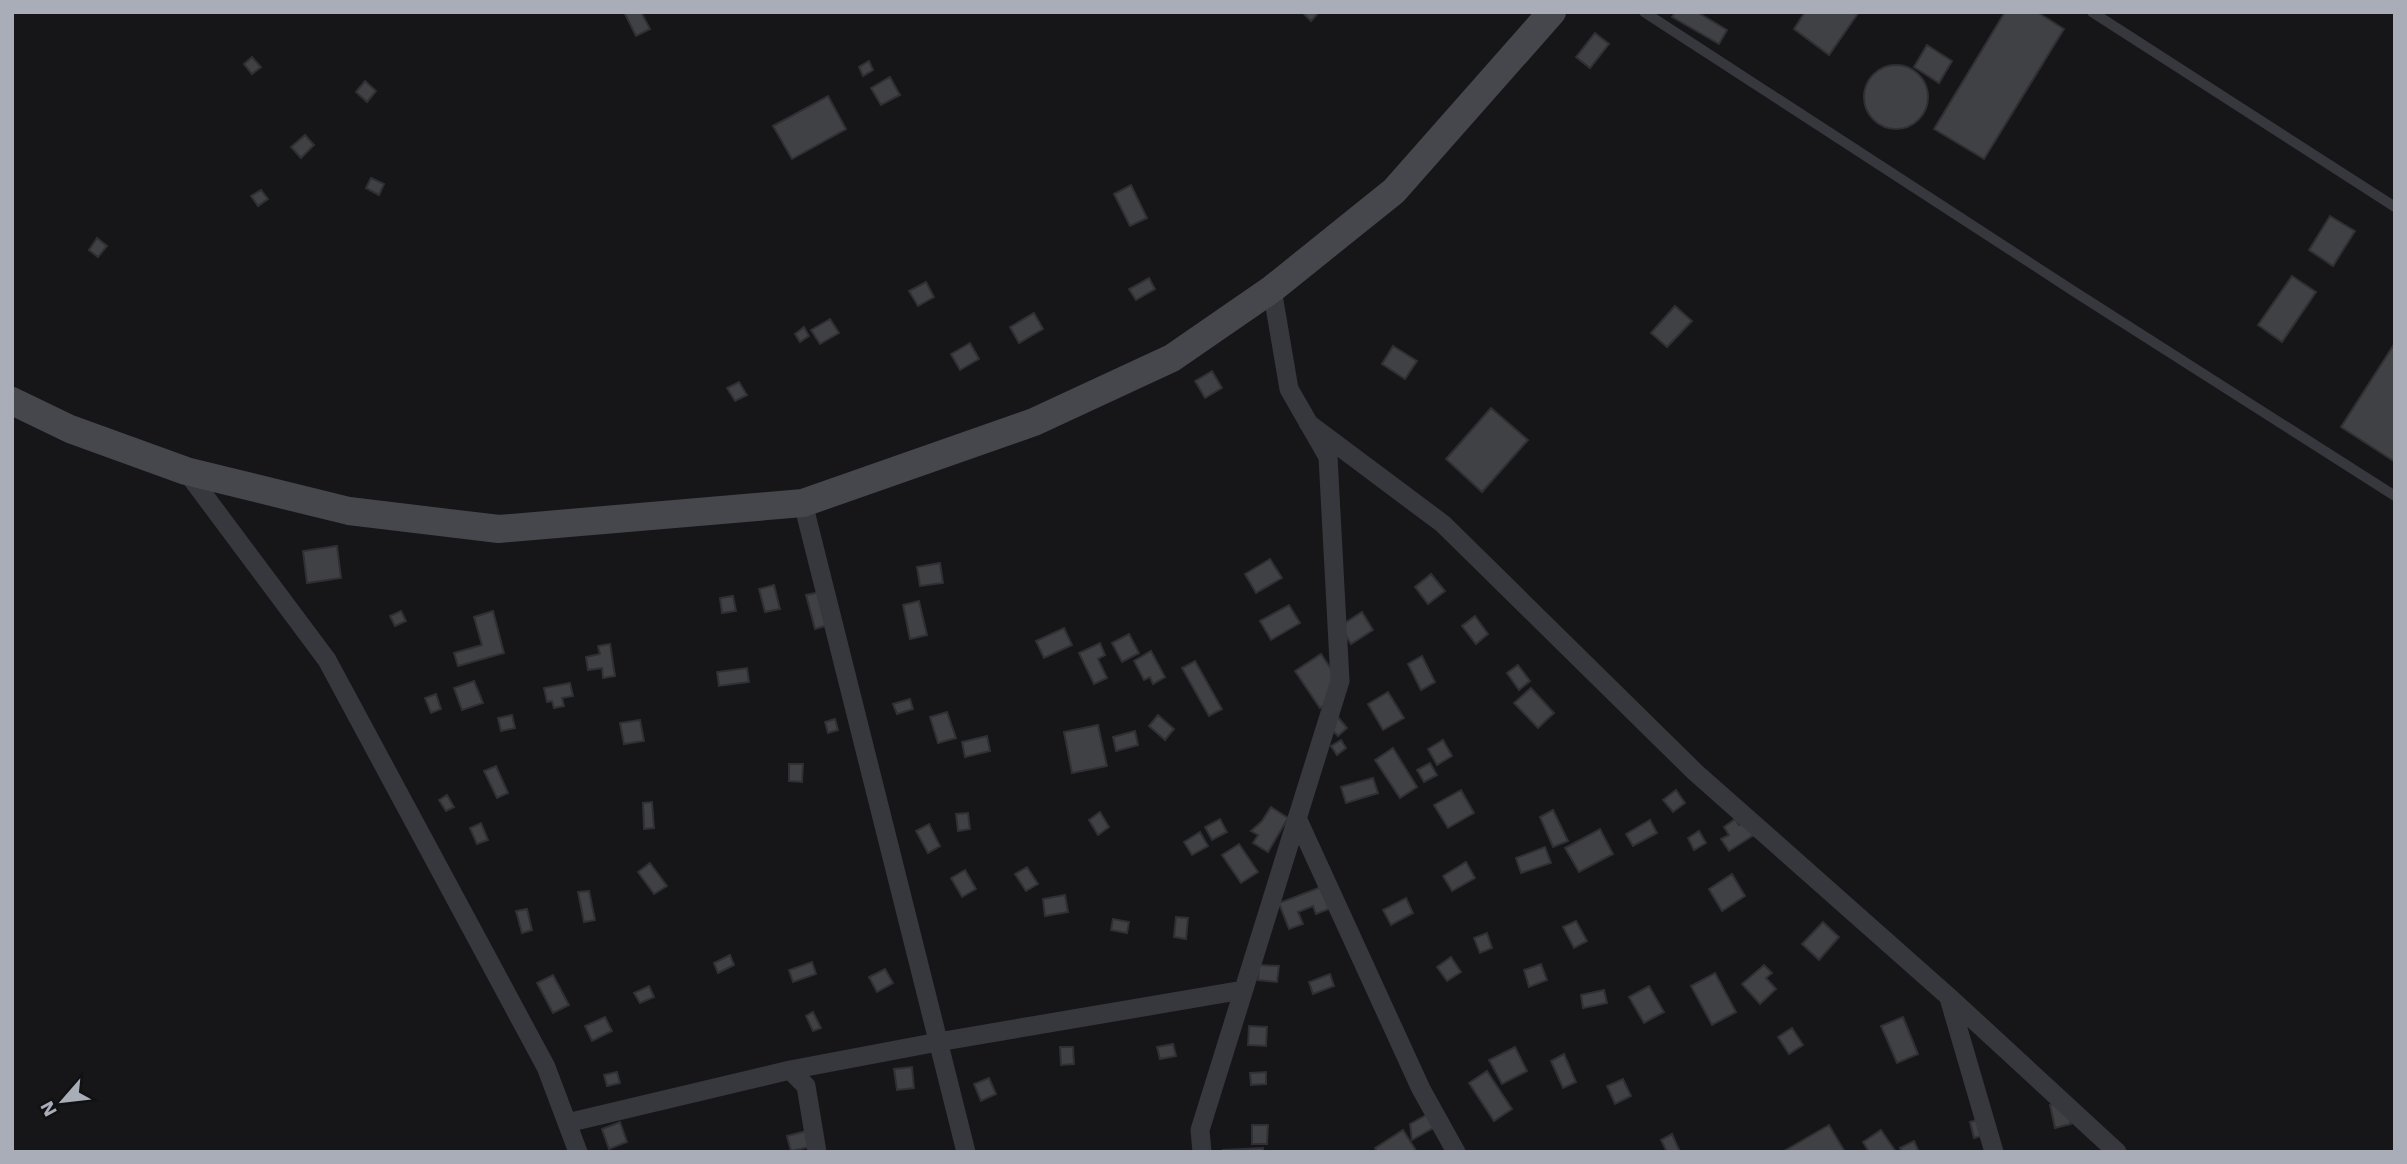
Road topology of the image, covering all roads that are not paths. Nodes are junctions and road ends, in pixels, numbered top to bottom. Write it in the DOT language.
graph roads {
  1 [pos="1552,12"];
  2 [pos="1644,12"];
  3 [pos="2092,12"];
  4 [pos="2395,207"];
  5 [pos="1272,289"];
  6 [pos="12,401"];
  7 [pos="1308,423"];
  8 [pos="186,471"];
  9 [pos="2395,496"];
  10 [pos="803,503"];
  11 [pos="1297,818"];
  12 [pos="1243,990"];
  13 [pos="1949,997"];
  14 [pos="938,1042"];
  15 [pos="790,1070"];
  16 [pos="567,1122"];
  17 [pos="578,1152"];
  18 [pos="817,1152"];
  19 [pos="966,1152"];
  20 [pos="1202,1152"];
  21 [pos="1456,1152"];
  22 [pos="1994,1152"];
  23 [pos="2117,1152"];
  1 -- 5 [label="main road"];
  2 -- 9 [label="lane"];
  3 -- 4 [label="lane"];
  5 -- 7 [label="street"];
  5 -- 10 [label="main road"];
  6 -- 8 [label="main road"];
  7 -- 11 [label="street"];
  7 -- 13 [label="street"];
  8 -- 10 [label="main road"];
  8 -- 16 [label="street"];
  10 -- 14 [label="street"];
  11 -- 12 [label="street"];
  11 -- 21 [label="street"];
  12 -- 14 [label="street"];
  12 -- 20 [label="street"];
  13 -- 22 [label="street"];
  13 -- 23 [label="street"];
  14 -- 15 [label="street"];
  14 -- 19 [label="street"];
  15 -- 16 [label="street"];
  15 -- 18 [label="street"];
  16 -- 17 [label="street"];
}
